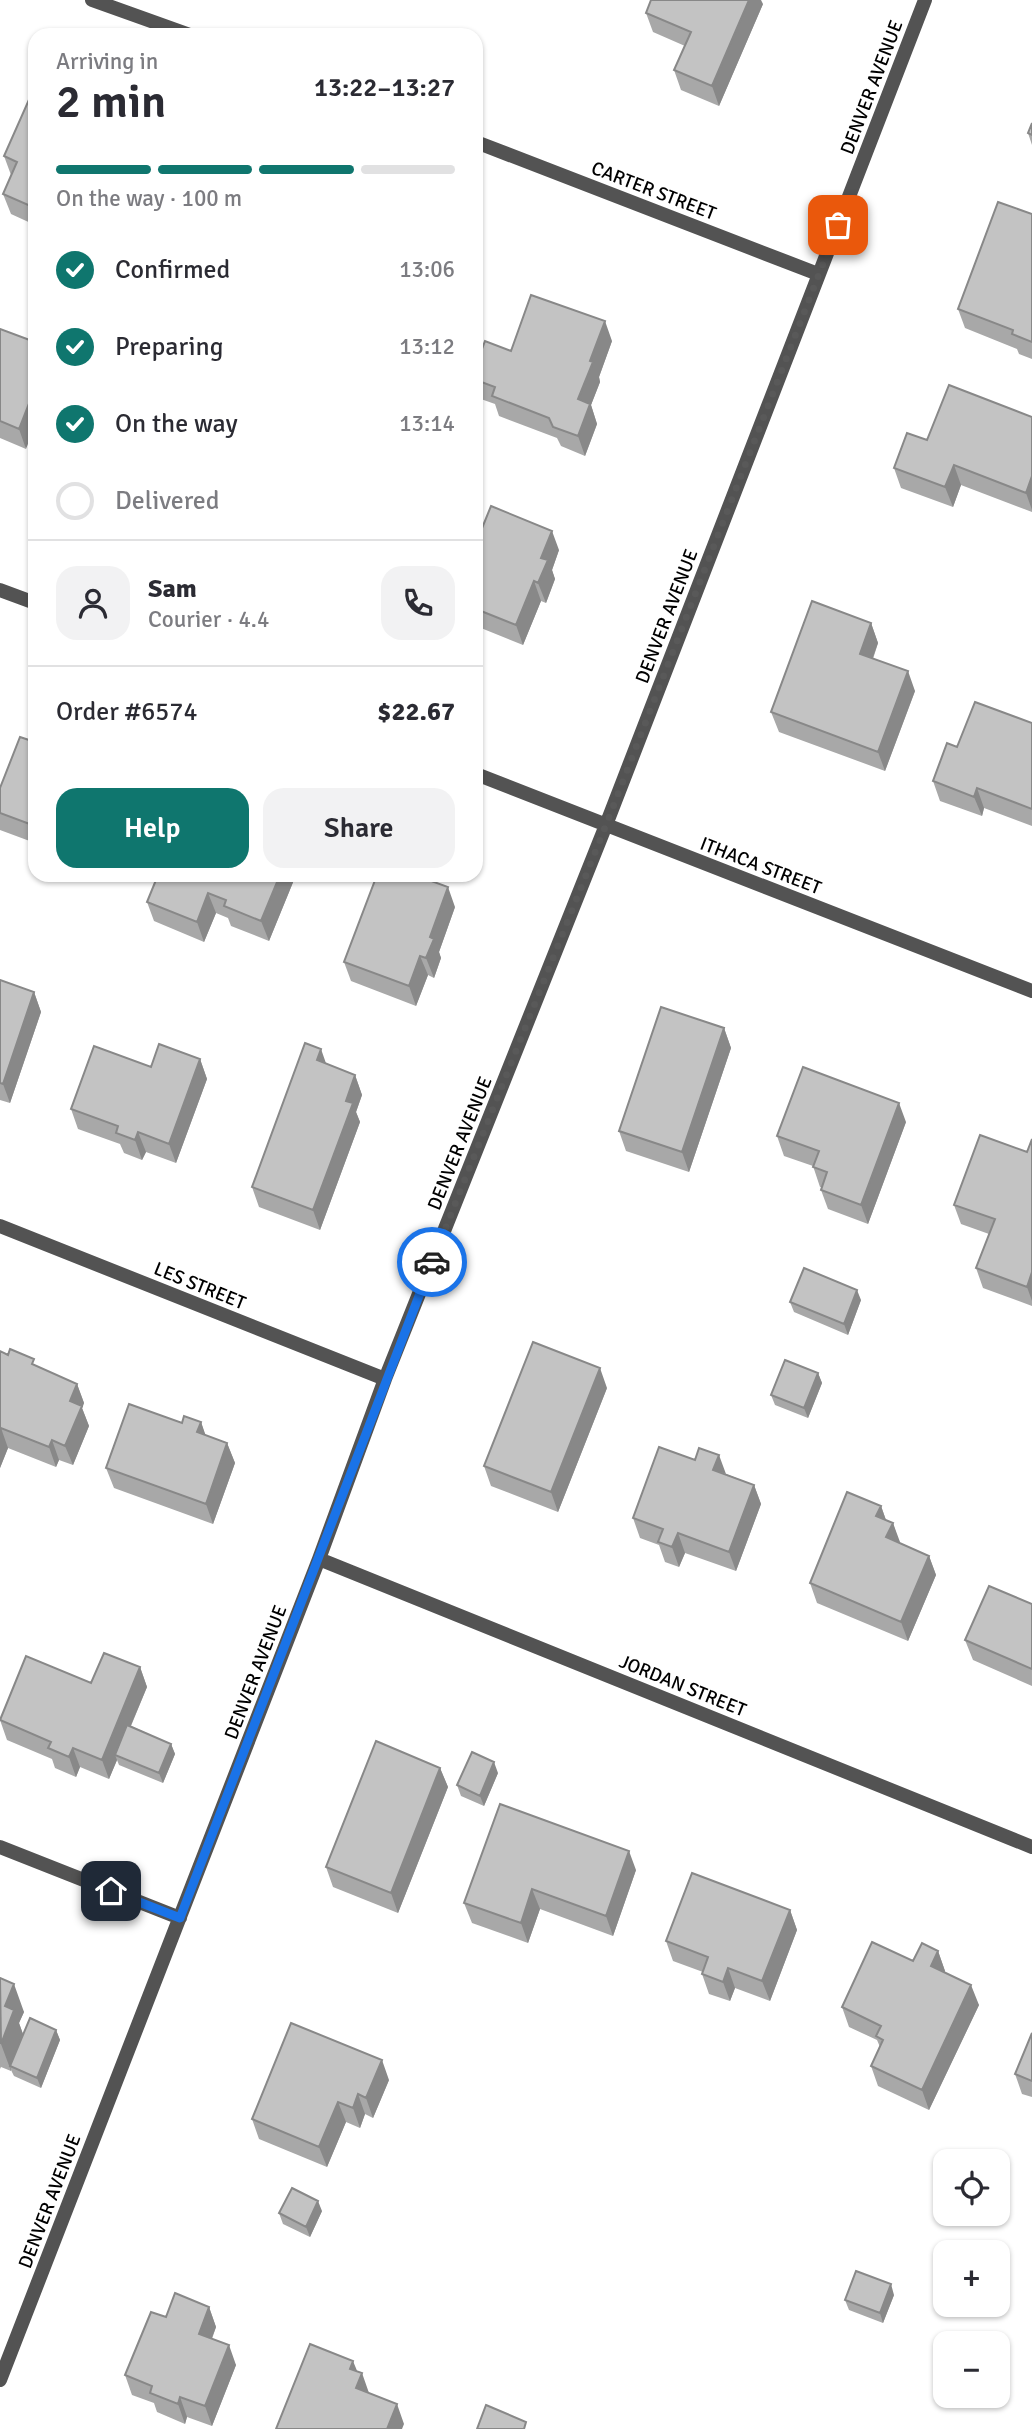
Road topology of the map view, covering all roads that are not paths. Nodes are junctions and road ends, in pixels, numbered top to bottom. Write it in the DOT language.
graph roads {
  1 [pos="92,0"];
  2 [pos="925,0"];
  3 [pos="170,28"];
  4 [pos="483,145"];
  5 [pos="818,274"];
  6 [pos="0,590"];
  7 [pos="28,600"];
  8 [pos="483,777"];
  9 [pos="606,825"];
  10 [pos="1032,991"];
  11 [pos="0,1226"];
  12 [pos="385,1379"];
  13 [pos="319,1559"];
  14 [pos="0,1847"];
  15 [pos="1032,1847"];
  16 [pos="180,1918"];
  17 [pos="0,2379"];
  1 -- 3 [label="street"];
  2 -- 5 [label="street, DENVER AVENUE"];
  4 -- 5 [label="street, CARTER STREET"];
  5 -- 9 [label="street, DENVER AVENUE"];
  6 -- 7 [label="street"];
  8 -- 9 [label="street, ITHACA STREET"];
  9 -- 10 [label="street, ITHACA STREET"];
  9 -- 12 [label="street, DENVER AVENUE"];
  11 -- 12 [label="street, LES STREET"];
  12 -- 13 [label="street, DENVER AVENUE"];
  13 -- 15 [label="street, JORDAN STREET"];
  13 -- 16 [label="street, DENVER AVENUE"];
  14 -- 16 [label="street"];
  16 -- 17 [label="street, DENVER AVENUE"];
}
